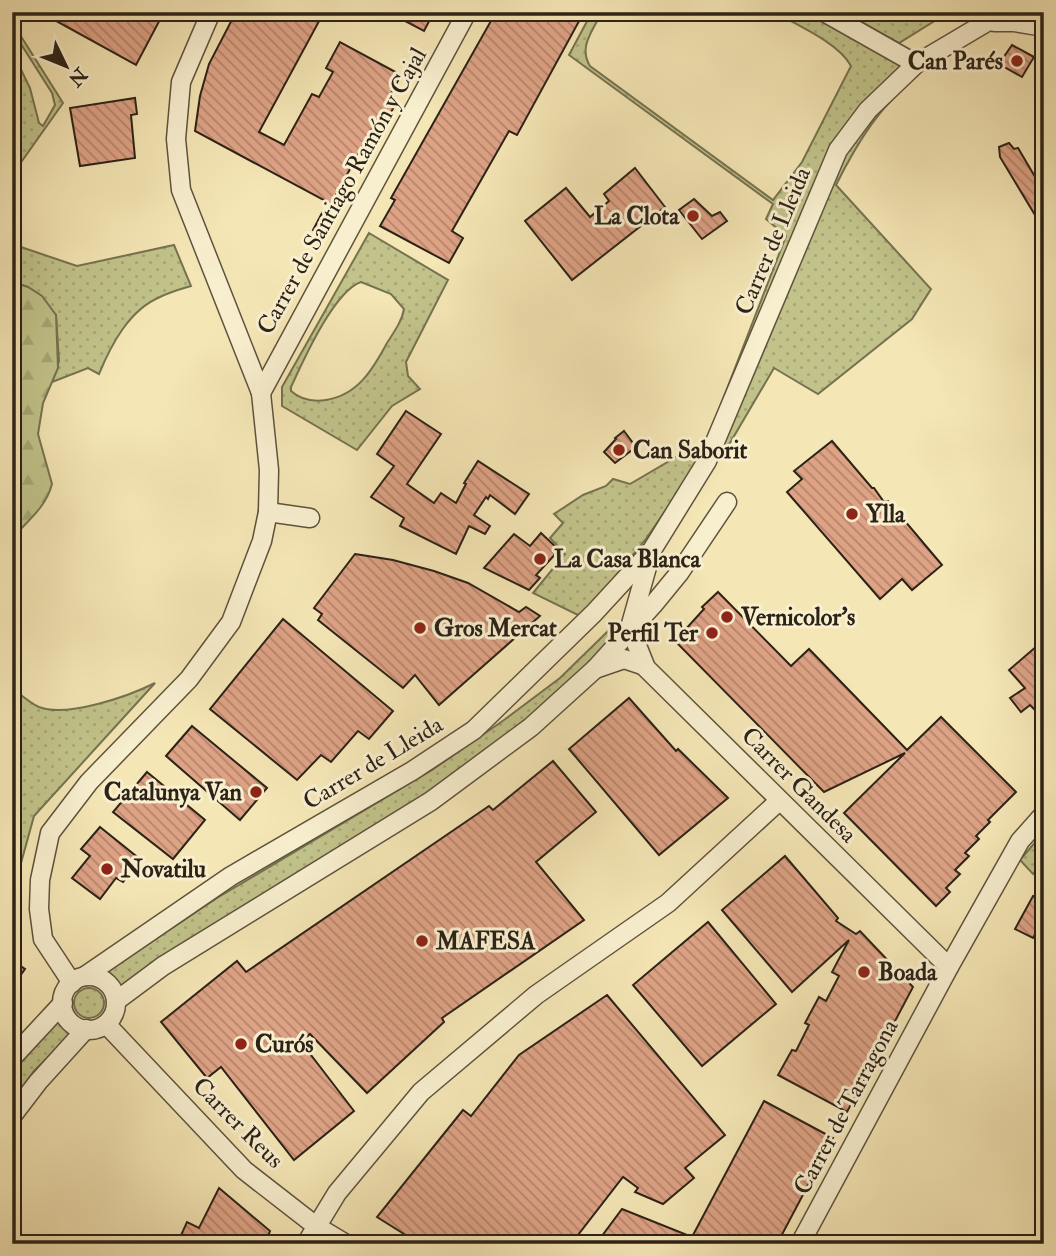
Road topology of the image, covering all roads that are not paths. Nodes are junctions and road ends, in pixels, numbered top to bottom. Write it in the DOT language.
graph roads {
  1 [pos="211,12"];
  2 [pos="467,12"];
  3 [pos="824,12"];
  4 [pos="1009,12"];
  5 [pos="991,17"];
  6 [pos="1044,27"];
  7 [pos="916,64"];
  8 [pos="261,393"];
  9 [pos="727,502"];
  10 [pos="268,512"];
  11 [pos="310,518"];
  12 [pos="652,550"];
  13 [pos="630,628"];
  14 [pos="645,666"];
  15 [pos="595,669"];
  16 [pos="779,801"];
  17 [pos="1044,814"];
  18 [pos="949,967"];
  19 [pos="78,980"];
  20 [pos="116,1001"];
  21 [pos="63,1003"];
  22 [pos="106,1024"];
  23 [pos="86,1029"];
  24 [pos="12,1058"];
  25 [pos="12,1116"];
  26 [pos="316,1226"];
  27 [pos="306,1244"];
  28 [pos="346,1244"];
  29 [pos="800,1244"];
  1 -- 8 [label="street"];
  2 -- 8 [label="street, Carrer de Santiago Ramón y Cajal"];
  3 -- 7 [label="street"];
  4 -- 5 [label="street, Carrer de Lleida"];
  5 -- 6 [label="street"];
  5 -- 7 [label="street, Carrer de Lleida"];
  7 -- 12 [label="street, Carrer de Lleida"];
  8 -- 10 [label="street"];
  9 -- 13 [label="street, Carrer de Lleida"];
  10 -- 11 [label="street"];
  10 -- 19 [label="street"];
  12 -- 13 [label="street, Carrer de Lleida"];
  12 -- 19 [label="street, Carrer de Lleida"];
  13 -- 14 [label="street, Carrer Gandesa"];
  13 -- 15 [label="street, Carrer de Lleida"];
  14 -- 15 [label="street"];
  14 -- 16 [label="street, Carrer Gandesa"];
  15 -- 20 [label="street, Carrer de Lleida"];
  16 -- 18 [label="street, Carrer Gandesa"];
  16 -- 26 [label="street"];
  17 -- 18 [label="street, Carrer de Tarragona"];
  18 -- 29 [label="street, Carrer de Tarragona"];
  19 -- 20 [label="street"];
  19 -- 21 [label="street"];
  20 -- 22 [label="street"];
  21 -- 23 [label="street"];
  21 -- 24 [label="street"];
  22 -- 23 [label="street"];
  22 -- 26 [label="street, Carrer Reus"];
  23 -- 25 [label="street"];
  26 -- 27 [label="street"];
  26 -- 28 [label="street, Carrer Reus"];
}
